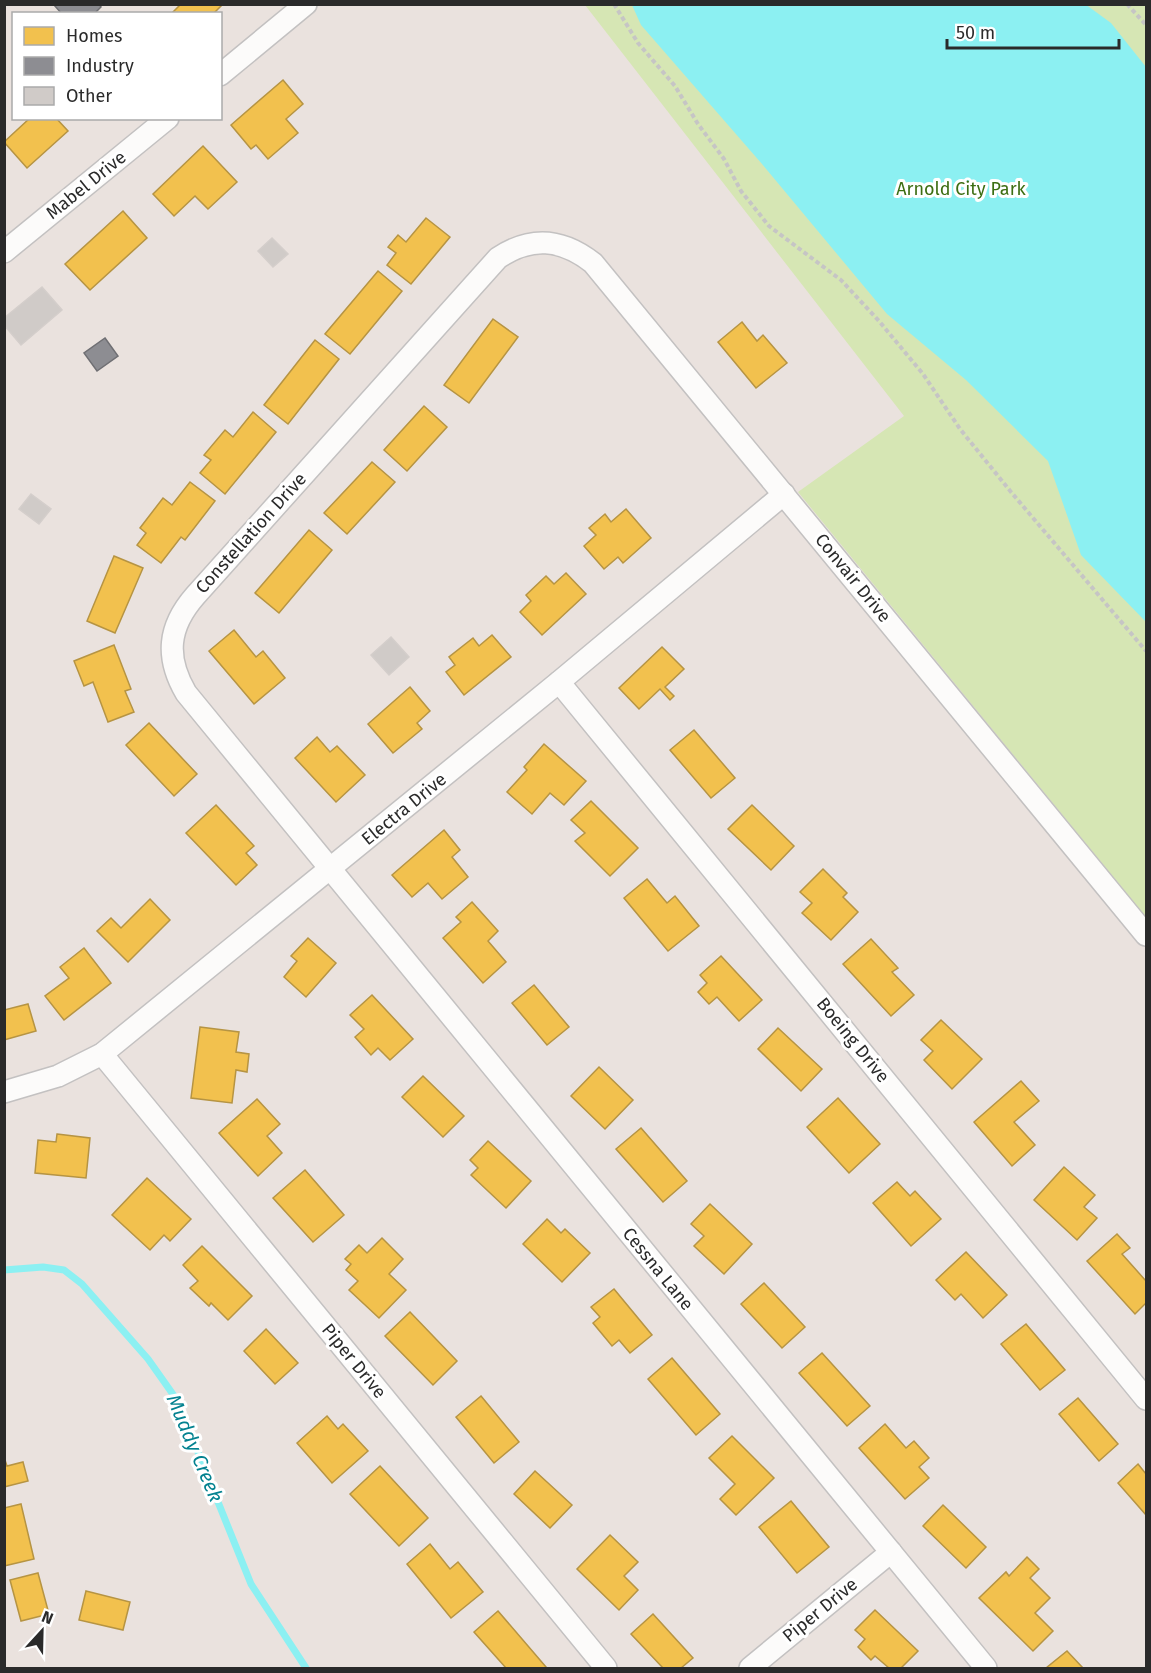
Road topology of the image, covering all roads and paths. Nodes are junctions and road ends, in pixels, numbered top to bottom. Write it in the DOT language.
graph roads {
  1 [pos="306,4"];
  2 [pos="614,4"];
  3 [pos="1127,4"];
  4 [pos="1146,25"];
  5 [pos="222,73"];
  6 [pos="166,120"];
  7 [pos="544,243"];
  8 [pos="4,252"];
  9 [pos="784,494"];
  10 [pos="1146,651"];
  11 [pos="559,682"];
  12 [pos="331,869"];
  13 [pos="1146,935"];
  14 [pos="102,1054"];
  15 [pos="4,1092"];
  16 [pos="1146,1399"];
  17 [pos="891,1552"];
  18 [pos="606,1668"];
  19 [pos="750,1668"];
  20 [pos="986,1668"];
  1 -- 5 [label="street"];
  2 -- 10 [label="path"];
  3 -- 4 [label="path"];
  6 -- 8 [label="street, Mabel Drive"];
  7 -- 9 [label="street, Convair Drive"];
  7 -- 12 [label="street, Constellation Drive"];
  9 -- 11 [label="street, Electra Drive"];
  9 -- 13 [label="street, Convair Drive"];
  11 -- 12 [label="street, Electra Drive"];
  11 -- 16 [label="street, Boeing Drive"];
  12 -- 14 [label="street, Electra Drive"];
  12 -- 17 [label="street, Cessna Lane"];
  14 -- 15 [label="street, Electra Drive"];
  14 -- 18 [label="street, Piper Drive"];
  17 -- 19 [label="street, Piper Drive"];
  17 -- 20 [label="street, Cessna Lane"];
}
